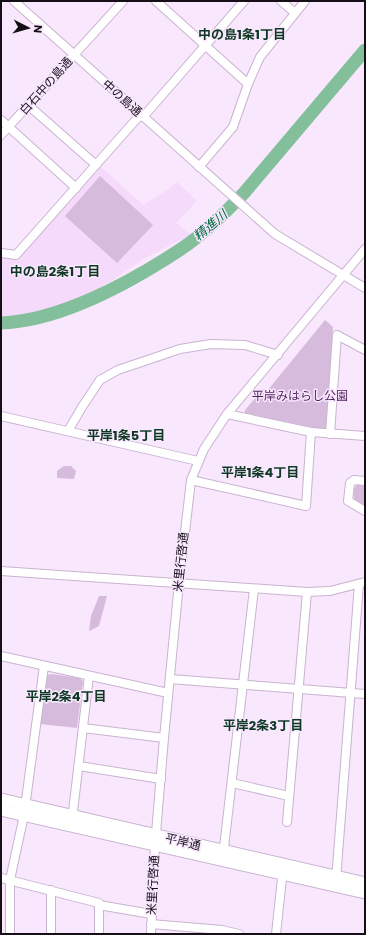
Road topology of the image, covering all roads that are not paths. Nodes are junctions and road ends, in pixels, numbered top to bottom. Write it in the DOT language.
graph roads {
  1 [pos="14,1"];
  2 [pos="123,1"];
  3 [pos="156,1"];
  4 [pos="244,1"];
  5 [pos="281,1"];
  6 [pos="305,1"];
  7 [pos="295,13"];
  8 [pos="205,46"];
  9 [pos="74,54"];
  10 [pos="248,84"];
  11 [pos="28,105"];
  12 [pos="142,116"];
  13 [pos="1,120"];
  14 [pos="9,127"];
  15 [pos="1,135"];
  16 [pos="96,165"];
  17 [pos="199,167"];
  18 [pos="76,188"];
  19 [pos="365,249"];
  20 [pos="1,253"];
  21 [pos="344,275"];
  22 [pos="365,288"];
  23 [pos="365,350"];
  24 [pos="278,355"];
  25 [pos="227,414"];
  26 [pos="1,416"];
  27 [pos="68,431"];
  28 [pos="311,432"];
  29 [pos="330,434"];
  30 [pos="365,436"];
  31 [pos="198,461"];
  32 [pos="191,480"];
  33 [pos="365,481"];
  34 [pos="365,511"];
  35 [pos="1,571"];
  36 [pos="179,583"];
  37 [pos="362,583"];
  38 [pos="254,589"];
  39 [pos="307,592"];
  40 [pos="1,656"];
  41 [pos="44,666"];
  42 [pos="89,676"];
  43 [pos="170,679"];
  44 [pos="242,684"];
  45 [pos="300,688"];
  46 [pos="168,693"];
  47 [pos="350,693"];
  48 [pos="365,694"];
  49 [pos="83,728"];
  50 [pos="164,738"];
  51 [pos="79,766"];
  52 [pos="161,779"];
  53 [pos="232,783"];
  54 [pos="289,796"];
  55 [pos="1,799"];
  56 [pos="1,810"];
  57 [pos="25,810"];
  58 [pos="72,821"];
  59 [pos="287,822"];
  60 [pos="155,840"];
  61 [pos="223,856"];
  62 [pos="283,870"];
  63 [pos="1,878"];
  64 [pos="10,880"];
  65 [pos="336,881"];
  66 [pos="365,883"];
  67 [pos="51,890"];
  68 [pos="365,893"];
  69 [pos="99,905"];
  70 [pos="151,914"];
  71 [pos="151,924"];
  72 [pos="222,932"];
  73 [pos="10,934"];
  74 [pos="51,934"];
  75 [pos="99,934"];
  76 [pos="151,934"];
  77 [pos="239,934"];
  78 [pos="276,934"];
  1 -- 9 [label="street, 中の島通"];
  2 -- 9 [label="street, 白石中の島通"];
  3 -- 8 [label="street"];
  4 -- 8 [label="street"];
  5 -- 7 [label="street"];
  6 -- 7 [label="street"];
  7 -- 10 [label="street"];
  8 -- 10 [label="street"];
  8 -- 12 [label="street"];
  9 -- 11 [label="street, 白石中の島通"];
  9 -- 12 [label="street, 中の島通"];
  10 -- 17 [label="street"];
  11 -- 14 [label="street, 白石中の島通"];
  11 -- 16 [label="street"];
  12 -- 16 [label="street"];
  12 -- 17 [label="street, 中の島通"];
  13 -- 14 [label="street"];
  14 -- 15 [label="street, 白石中の島通"];
  14 -- 18 [label="street"];
  16 -- 18 [label="street"];
  17 -- 21 [label="street, 中の島通"];
  18 -- 20 [label="street"];
  19 -- 21 [label="street, 米里行啓通"];
  21 -- 22 [label="street"];
  21 -- 24 [label="street, 米里行啓通"];
  23 -- 29 [label="street"];
  24 -- 25 [label="street, 米里行啓通"];
  24 -- 27 [label="street"];
  25 -- 28 [label="street"];
  25 -- 31 [label="street, 米里行啓通"];
  26 -- 27 [label="street"];
  27 -- 31 [label="street"];
  28 -- 29 [label="street"];
  28 -- 32 [label="street"];
  29 -- 30 [label="street"];
  31 -- 32 [label="street, 米里行啓通"];
  32 -- 36 [label="street, 米里行啓通"];
  33 -- 34 [label="street"];
  35 -- 36 [label="street"];
  36 -- 38 [label="street"];
  36 -- 43 [label="street, 米里行啓通"];
  37 -- 39 [label="street"];
  37 -- 47 [label="street"];
  38 -- 39 [label="street"];
  38 -- 44 [label="street"];
  39 -- 45 [label="street"];
  40 -- 41 [label="street"];
  41 -- 42 [label="street"];
  41 -- 57 [label="street"];
  42 -- 46 [label="street"];
  42 -- 49 [label="street"];
  43 -- 44 [label="street"];
  43 -- 46 [label="street, 米里行啓通"];
  44 -- 45 [label="street"];
  44 -- 53 [label="street"];
  45 -- 47 [label="street"];
  45 -- 54 [label="street"];
  46 -- 50 [label="street, 米里行啓通"];
  47 -- 48 [label="street"];
  47 -- 65 [label="street"];
  49 -- 50 [label="street"];
  49 -- 51 [label="street"];
  50 -- 52 [label="street, 米里行啓通"];
  51 -- 52 [label="street"];
  51 -- 58 [label="street"];
  52 -- 60 [label="street, 米里行啓通"];
  53 -- 54 [label="street"];
  53 -- 61 [label="street"];
  54 -- 59 [label="street"];
  55 -- 57 [label="highway, 平岸通"];
  56 -- 57 [label="highway, 平岸通"];
  57 -- 58 [label="highway, 平岸通"];
  57 -- 64 [label="street"];
  58 -- 60 [label="highway, 平岸通"];
  60 -- 61 [label="highway, 平岸通"];
  60 -- 70 [label="street, 米里行啓通"];
  61 -- 62 [label="highway, 平岸通"];
  62 -- 65 [label="highway, 平岸通"];
  62 -- 78 [label="street"];
  63 -- 64 [label="street"];
  64 -- 67 [label="street"];
  64 -- 73 [label="street"];
  65 -- 66 [label="highway, 平岸通"];
  65 -- 68 [label="highway, 平岸通"];
  67 -- 69 [label="street"];
  67 -- 74 [label="street"];
  69 -- 70 [label="street"];
  69 -- 75 [label="street"];
  70 -- 71 [label="street, 米里行啓通"];
  71 -- 72 [label="street"];
  71 -- 76 [label="street, 米里行啓通"];
  72 -- 77 [label="street"];
}
